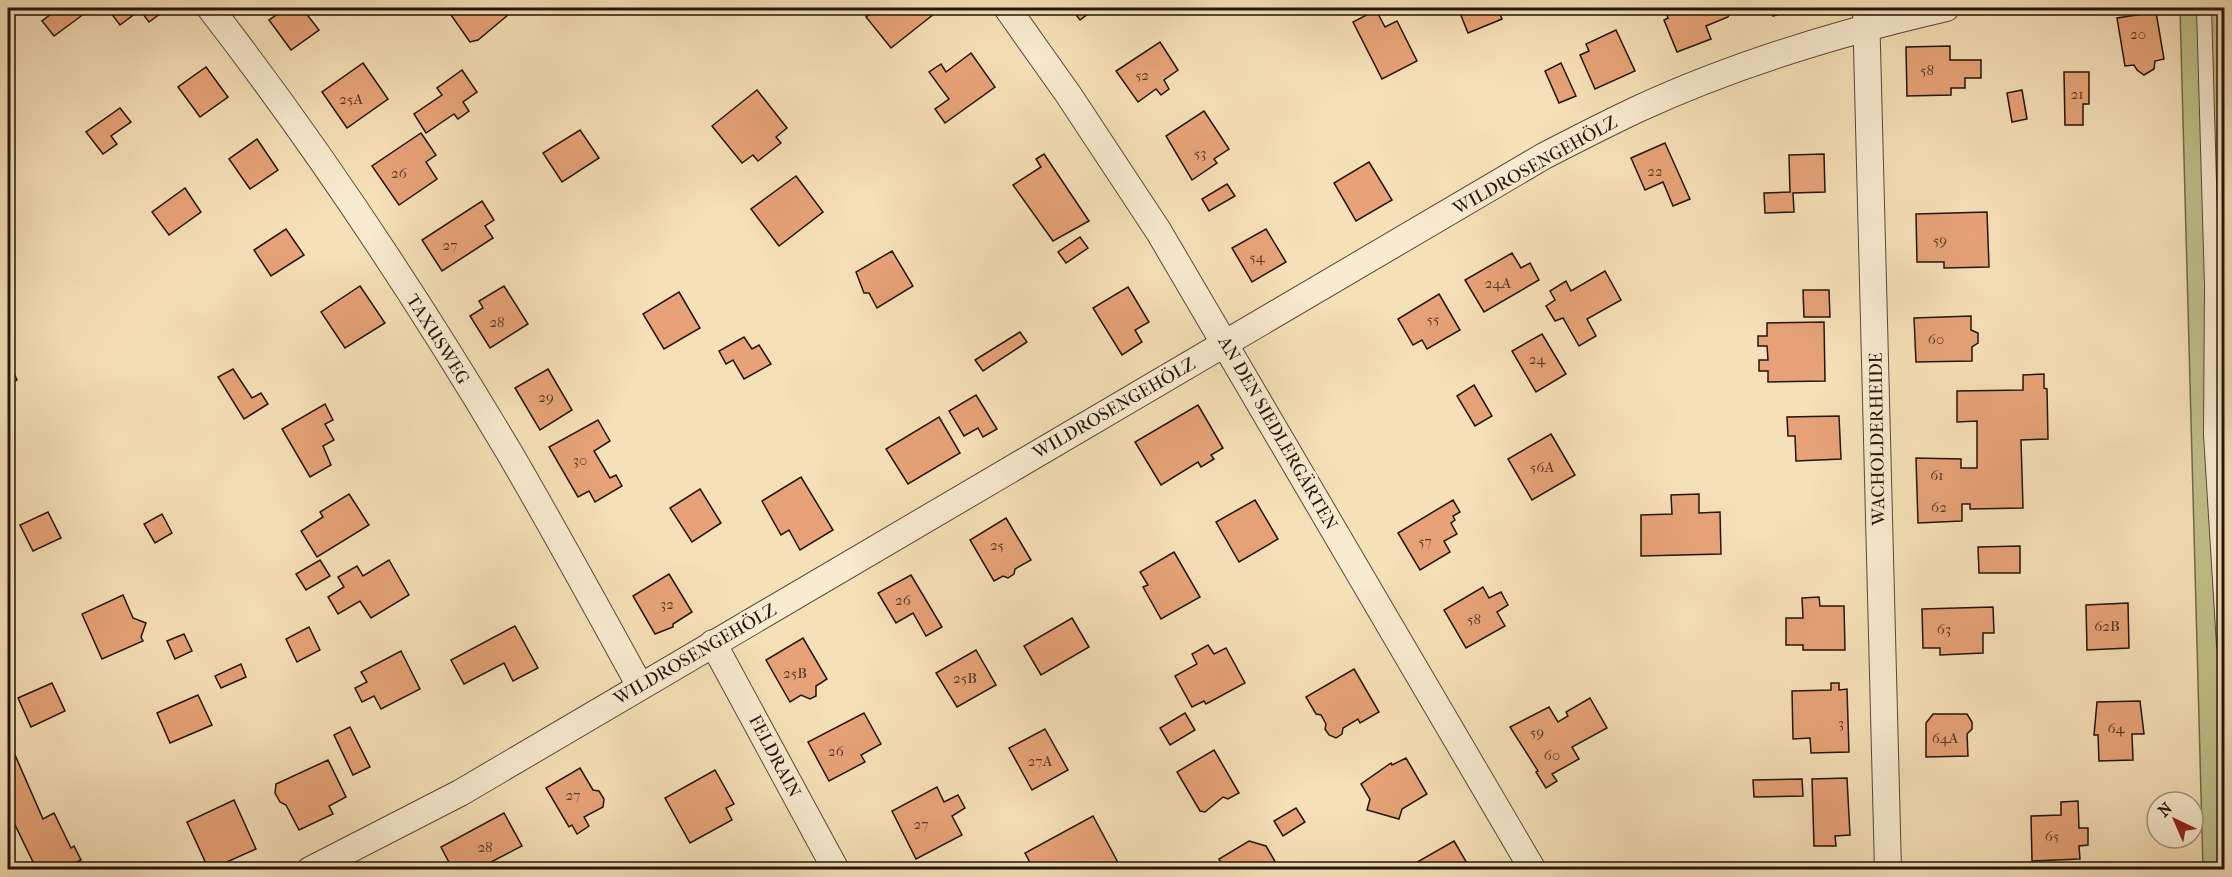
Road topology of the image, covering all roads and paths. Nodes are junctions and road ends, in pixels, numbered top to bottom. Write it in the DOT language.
graph roads {
  1 [pos="210,8"];
  2 [pos="1007,8"];
  3 [pos="1946,8"];
  4 [pos="2204,8"];
  5 [pos="1867,17"];
  6 [pos="1225,342"];
  7 [pos="713,644"];
  8 [pos="2224,645"];
  9 [pos="640,686"];
  10 [pos="310,870"];
  11 [pos="836,870"];
  12 [pos="1533,870"];
  13 [pos="1888,870"];
  1 -- 9 [label="street, TAXUSWEG"];
  2 -- 6 [label="street, AN DEN SIEDLERGÄRTEN"];
  3 -- 5 [label="street, WILDROSENGEHÖLZ"];
  4 -- 8 [label="lane"];
  5 -- 6 [label="street, WILDROSENGEHÖLZ"];
  5 -- 13 [label="street, WACHOLDERHEIDE"];
  6 -- 7 [label="street, WILDROSENGEHÖLZ"];
  6 -- 12 [label="street, AN DEN SIEDLERGÄRTEN"];
  7 -- 9 [label="street, WILDROSENGEHÖLZ"];
  7 -- 11 [label="street, FELDRAIN"];
  9 -- 10 [label="street, WILDROSENGEHÖLZ"];
}
